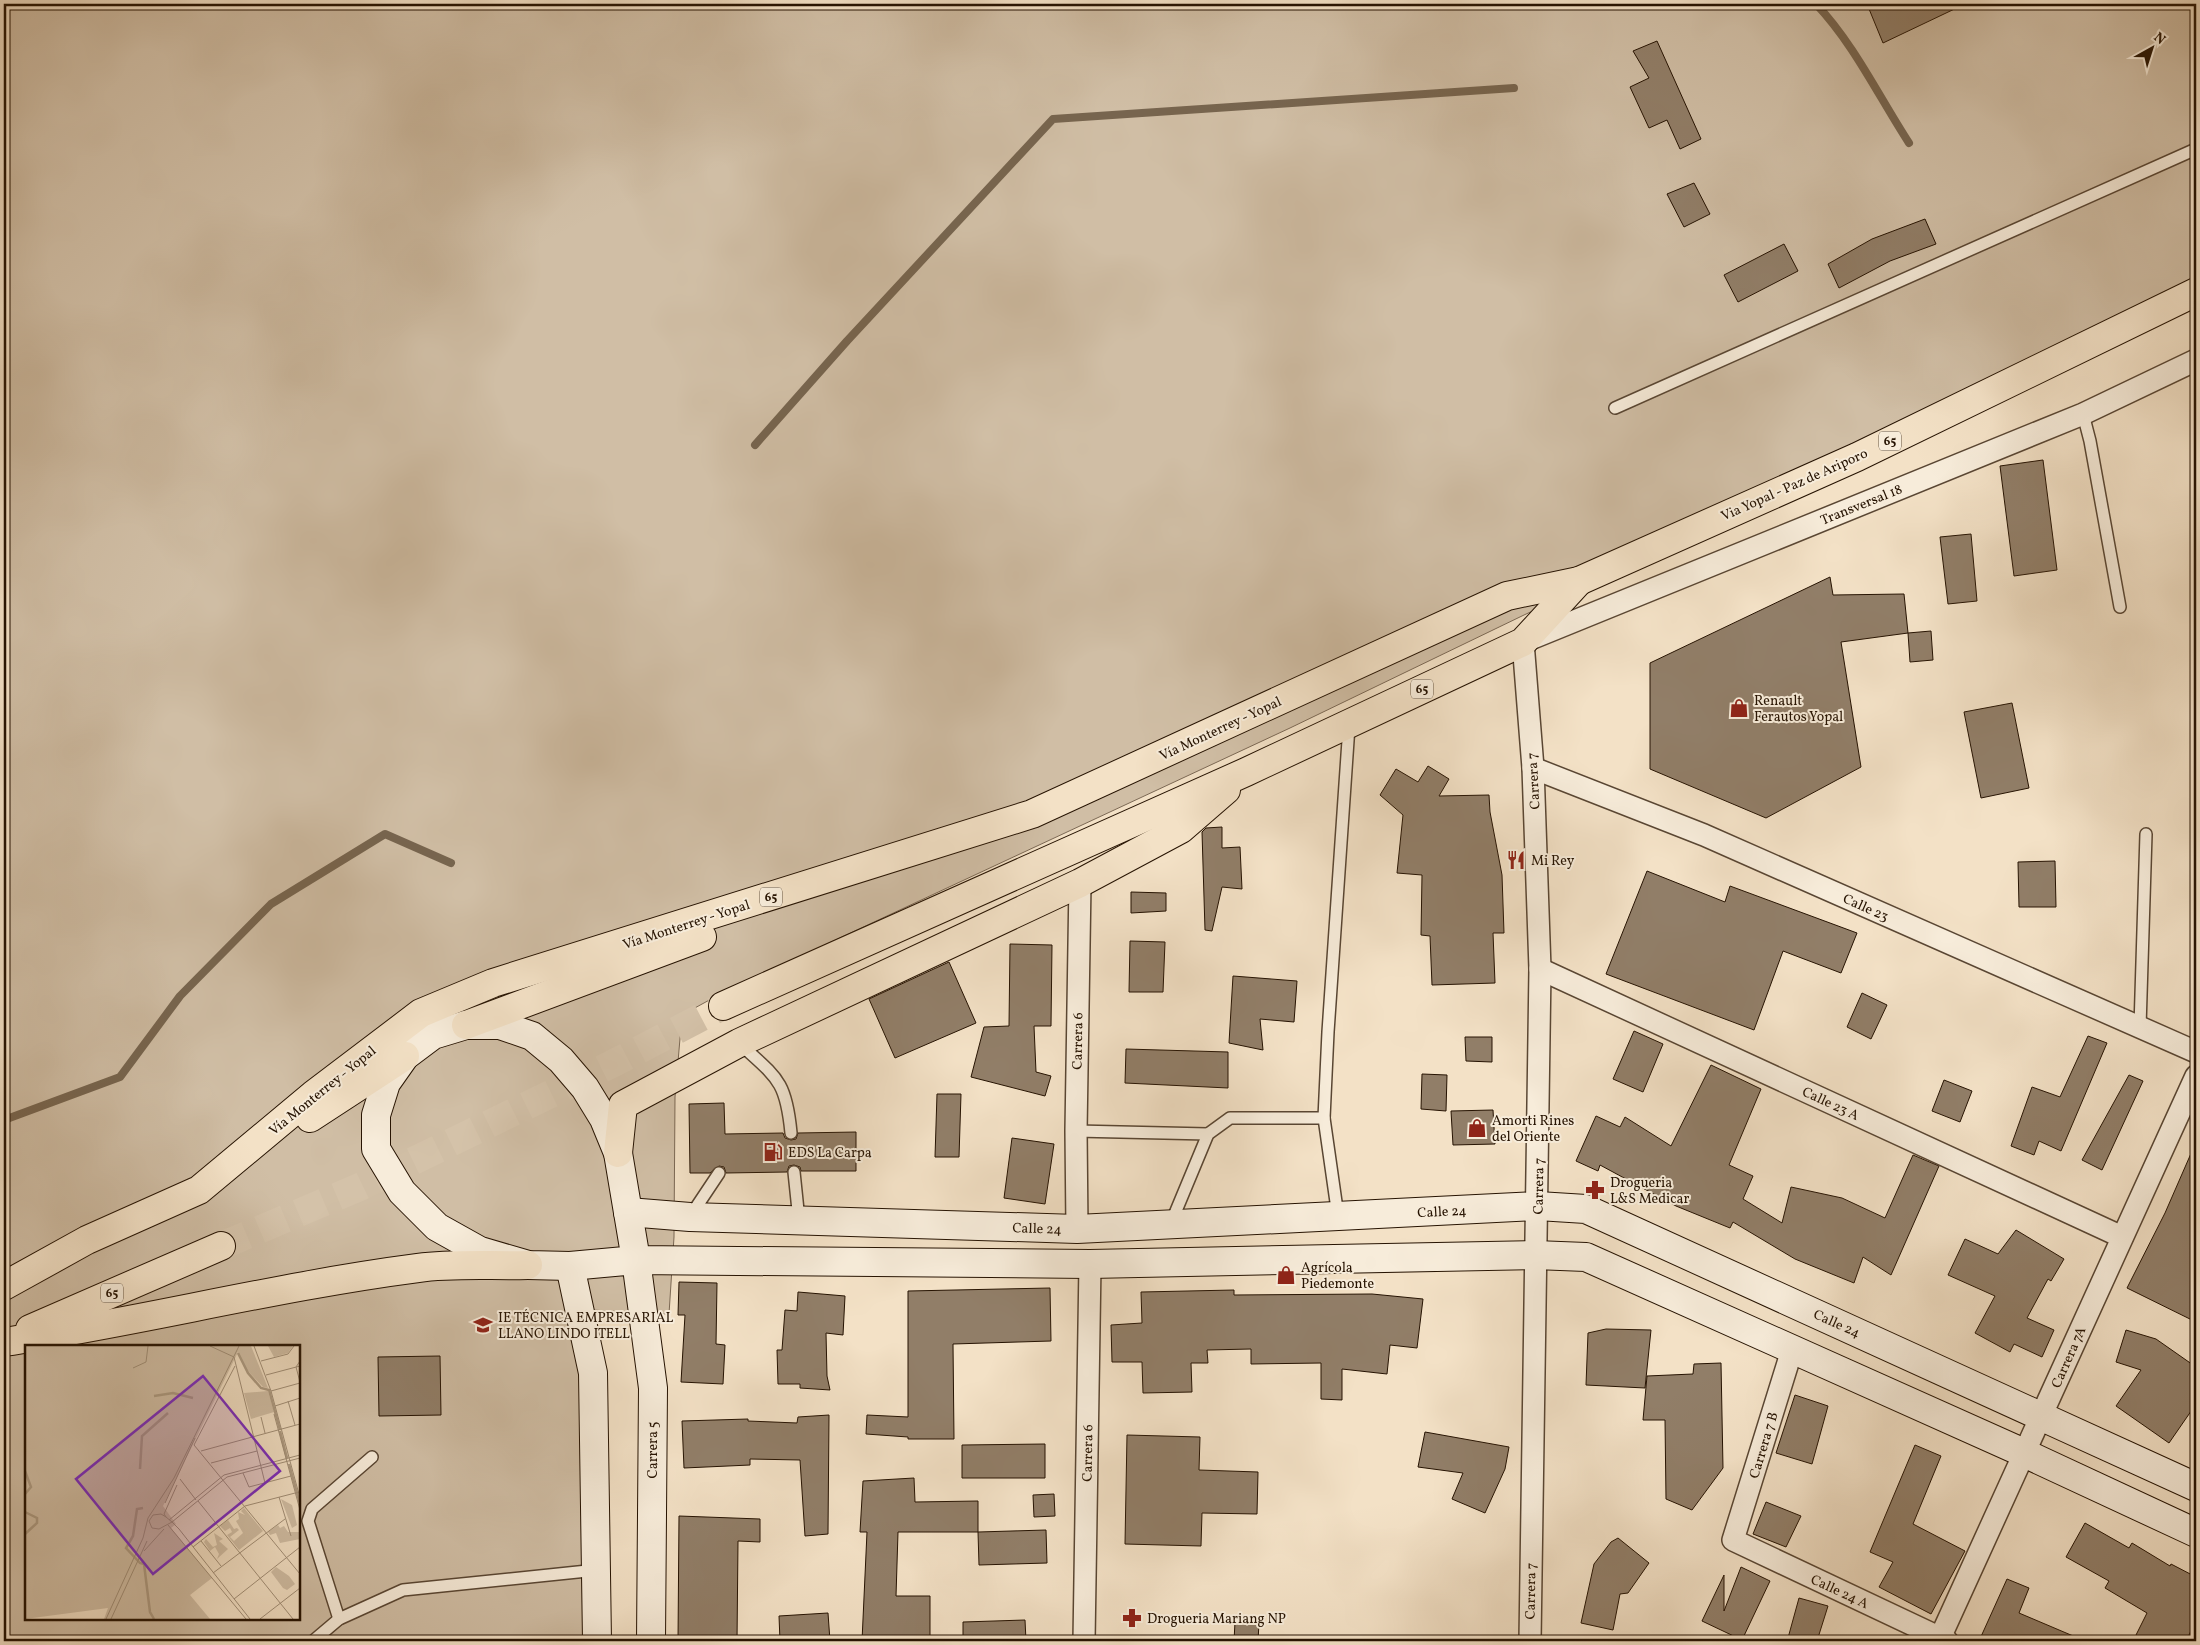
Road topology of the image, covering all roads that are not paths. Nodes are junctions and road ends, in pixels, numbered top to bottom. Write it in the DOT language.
graph roads {
  1 [pos="2196,149"];
  2 [pos="2196,292"];
  3 [pos="2196,360"];
  4 [pos="1615,408"];
  5 [pos="2083,414"];
  6 [pos="1579,581"];
  7 [pos="2120,607"];
  8 [pos="1523,642"];
  9 [pos="1350,723"];
  10 [pos="1534,768"];
  11 [pos="1246,772"];
  12 [pos="1032,814"];
  13 [pos="2146,834"];
  14 [pos="1080,883"];
  15 [pos="1540,969"];
  16 [pos="723,1006"];
  17 [pos="466,1025"];
  18 [pos="2140,1027"];
  19 [pos="739,1043"];
  20 [pos="2196,1052"];
  21 [pos="405,1056"];
  22 [pos="2196,1076"];
  23 [pos="1324,1118"];
  24 [pos="1076,1131"];
  25 [pos="791,1133"];
  26 [pos="1208,1134"];
  27 [pos="618,1153"];
  28 [pos="794,1172"];
  29 [pos="719,1173"];
  30 [pos="199,1190"];
  31 [pos="1538,1206"];
  32 [pos="628,1212"];
  33 [pos="1338,1216"];
  34 [pos="690,1217"];
  35 [pos="799,1220"];
  36 [pos="1171,1224"];
  37 [pos="1077,1229"];
  38 [pos="2122,1237"];
  39 [pos="221,1246"];
  40 [pos="1535,1255"];
  41 [pos="636,1260"];
  42 [pos="1090,1264"];
  43 [pos="528,1265"];
  44 [pos="570,1266"];
  45 [pos="4,1286"];
  46 [pos="4,1341"];
  47 [pos="1792,1350"];
  48 [pos="2042,1415"];
  49 [pos="2024,1453"];
  50 [pos="372,1457"];
  51 [pos="2196,1487"];
  52 [pos="2196,1533"];
  53 [pos="1733,1540"];
  54 [pos="597,1570"];
  55 [pos="339,1619"];
  56 [pos="1944,1640"];
  57 [pos="313,1641"];
  58 [pos="596,1641"];
  59 [pos="651,1641"];
  60 [pos="1084,1641"];
  61 [pos="1530,1641"];
  1 -- 4 [label="lane"];
  2 -- 6 [label="main road, Via Yopal - Paz de Ariporo / 65"];
  3 -- 5 [label="street, Transversal 18"];
  5 -- 7 [label="lane"];
  5 -- 8 [label="street, Transversal 18"];
  6 -- 8 [label="main road, 65"];
  6 -- 12 [label="main road, Vía Monterrey - Yopal / 65"];
  8 -- 9 [label="main road, 65"];
  8 -- 10 [label="street, Carrera 7"];
  9 -- 11 [label="main road, 65"];
  9 -- 23 [label="lane"];
  10 -- 15 [label="street, Carrera 7"];
  10 -- 18 [label="street, Calle 23"];
  11 -- 14 [label="main road"];
  11 -- 16 [label="main road, 65"];
  12 -- 17 [label="main road"];
  12 -- 30 [label="main road, Vía Monterrey - Yopal / 65"];
  13 -- 18 [label="lane"];
  14 -- 19 [label="main road"];
  14 -- 24 [label="street, Carrera 6"];
  15 -- 31 [label="street, Carrera 7"];
  15 -- 38 [label="street, Calle 23 A"];
  17 -- 21 [label="street, Carrera 5"];
  17 -- 27 [label="street, Carrera 5"];
  18 -- 20 [label="street, Calle 23"];
  19 -- 25 [label="lane"];
  19 -- 27 [label="main road"];
  21 -- 30 [label="main road"];
  21 -- 43 [label="street, Carrera 5"];
  22 -- 38 [label="street, Carrera 7A"];
  23 -- 26 [label="lane"];
  23 -- 33 [label="lane"];
  24 -- 26 [label="lane"];
  24 -- 37 [label="street, Carrera 6"];
  26 -- 36 [label="lane"];
  27 -- 32 [label="street, Carrera 5"];
  28 -- 35 [label="lane"];
  29 -- 34 [label="lane"];
  30 -- 45 [label="main road, Vía Monterrey - Yopal / 65"];
  31 -- 33 [label="street, Calle 24"];
  31 -- 40 [label="street, Carrera 7"];
  31 -- 48 [label="street, Calle 24"];
  32 -- 34 [label="street, Calle 24"];
  32 -- 41 [label="street, Carrera 5"];
  33 -- 36 [label="street, Calle 24"];
  34 -- 35 [label="street, Calle 24"];
  35 -- 37 [label="street, Calle 24"];
  36 -- 37 [label="street, Calle 24"];
  38 -- 48 [label="street, Carrera 7A"];
  39 -- 46 [label="main road, 65"];
  40 -- 42 [label="street"];
  40 -- 47 [label="street"];
  40 -- 61 [label="street, Carrera 7"];
  41 -- 42 [label="street"];
  41 -- 44 [label="street, Carrera 5"];
  41 -- 59 [label="street, Carrera 5"];
  42 -- 60 [label="street, Carrera 6"];
  43 -- 44 [label="street, Carrera 5"];
  43 -- 46 [label="main road"];
  44 -- 54 [label="street"];
  47 -- 49 [label="street"];
  47 -- 53 [label="street, Carrera 7 B"];
  48 -- 49 [label="street, Carrera 7A"];
  48 -- 51 [label="street, Calle 24"];
  49 -- 52 [label="street"];
  49 -- 56 [label="street, Carrera 7A"];
  50 -- 55 [label="lane"];
  53 -- 56 [label="street, Calle 24 A"];
  54 -- 55 [label="lane"];
  54 -- 58 [label="street"];
  55 -- 57 [label="lane"];
}
